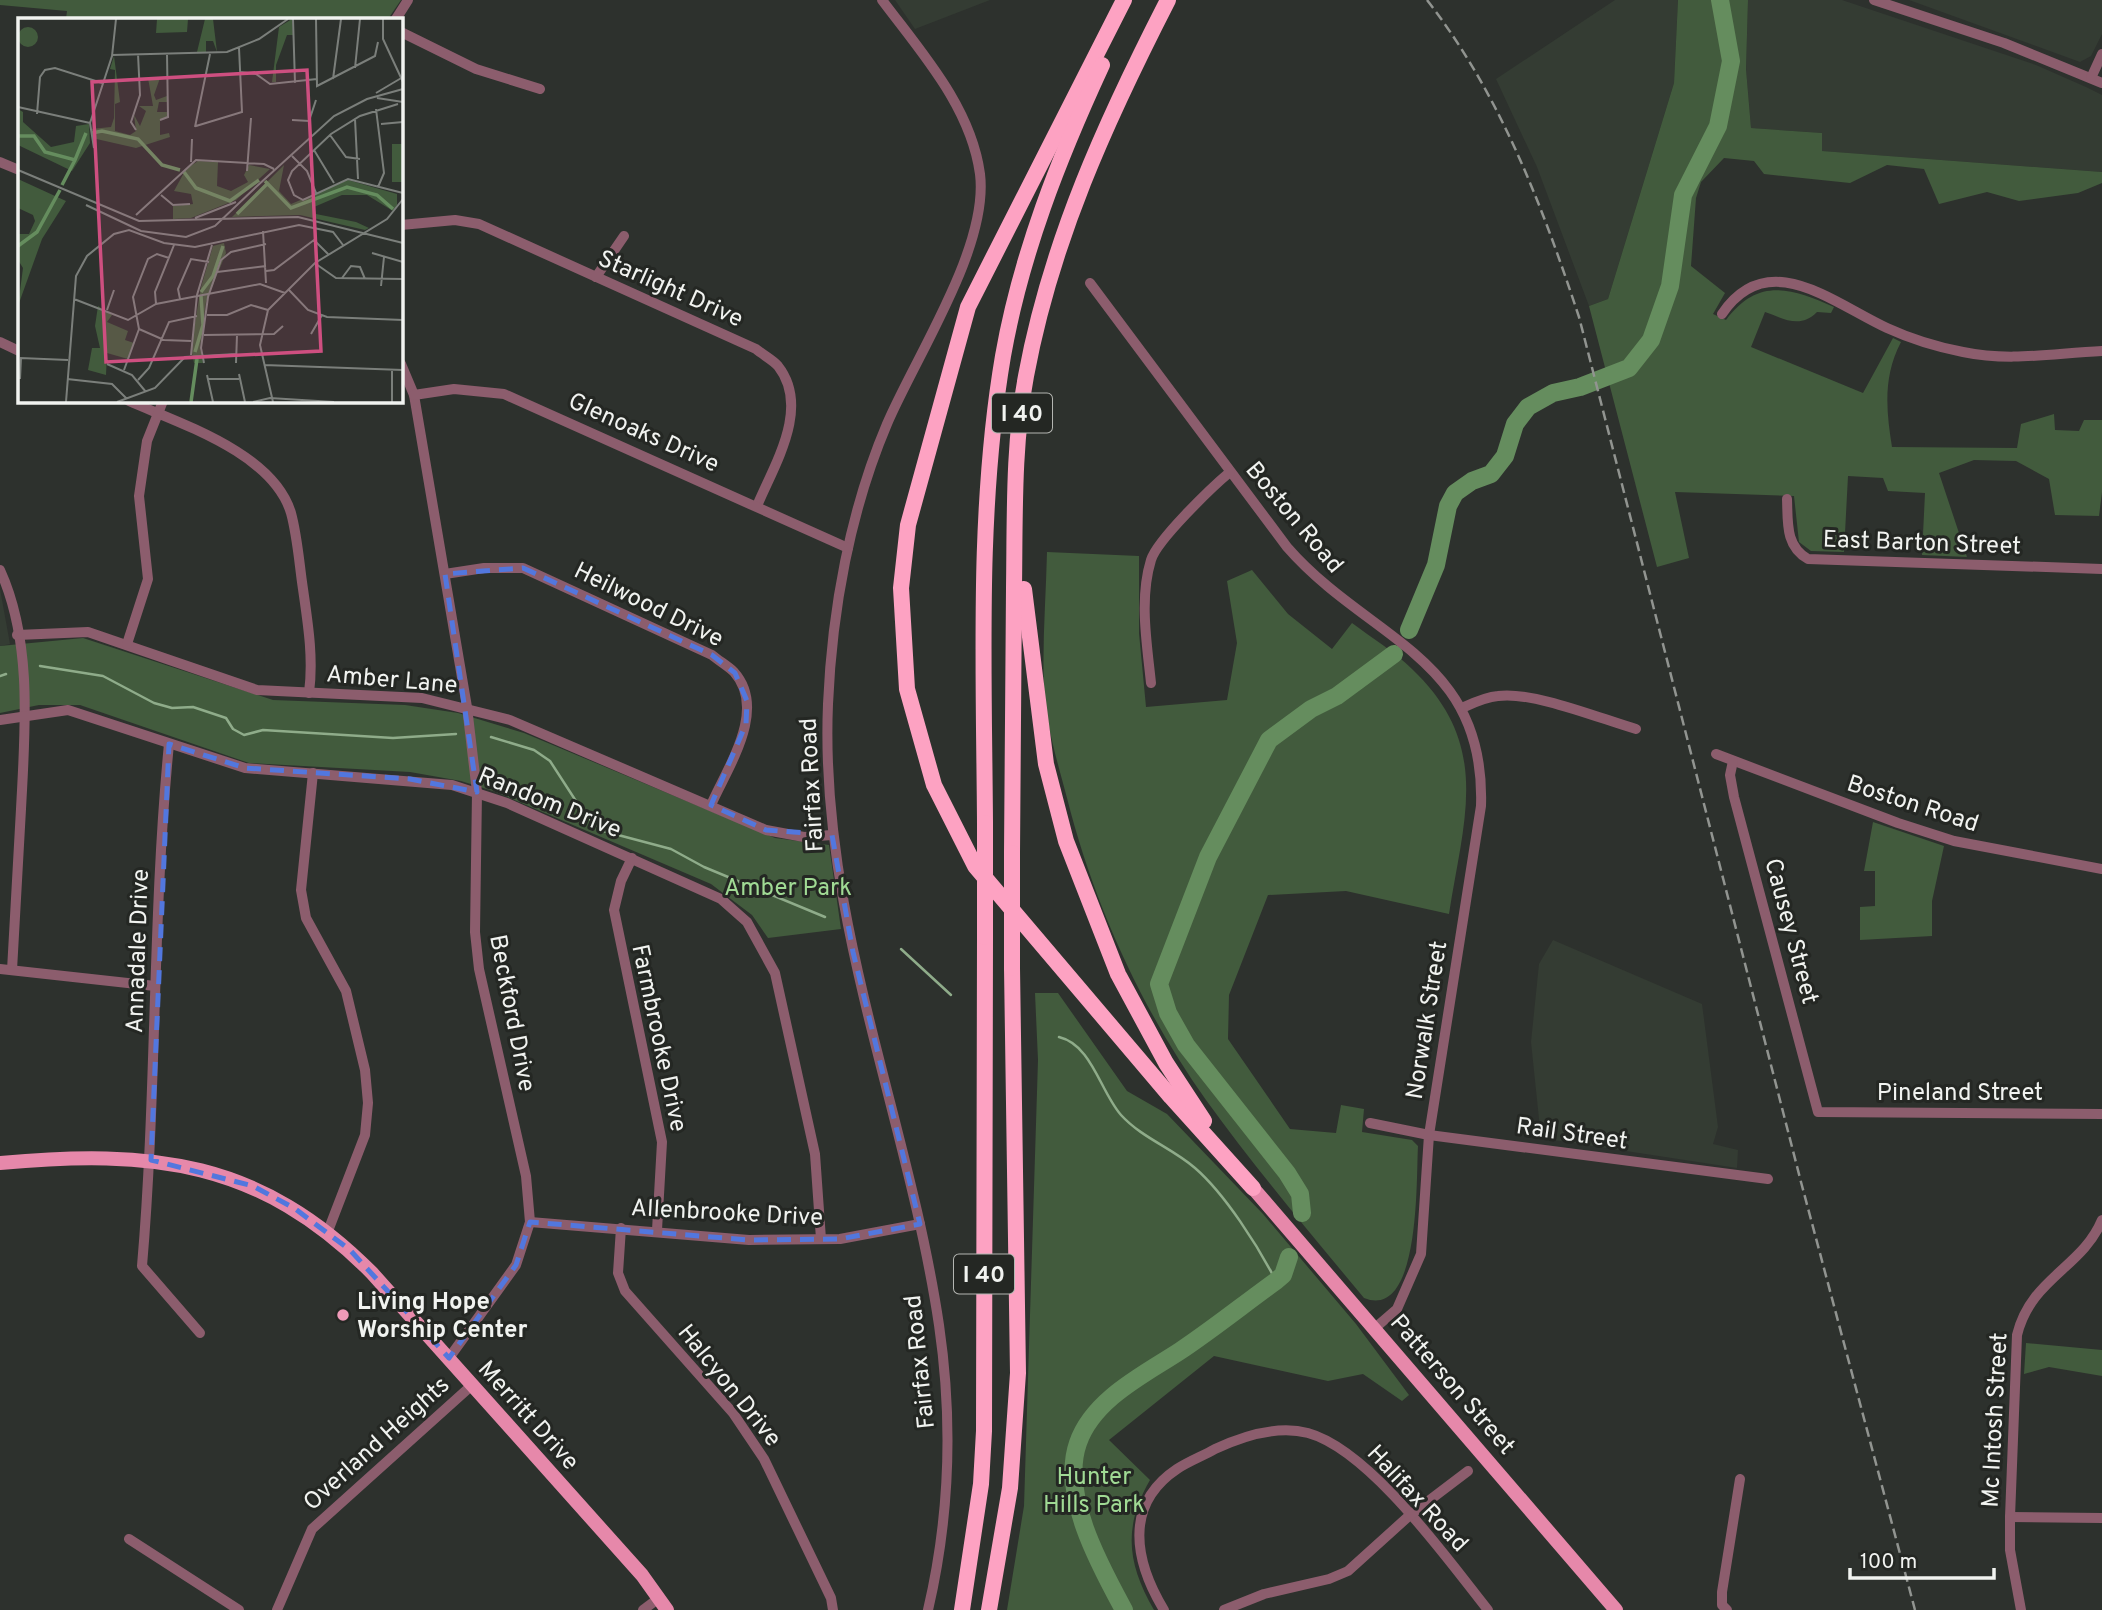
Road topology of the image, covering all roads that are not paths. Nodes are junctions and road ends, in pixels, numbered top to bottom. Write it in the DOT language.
graph roads {
  1 [pos="408,0"];
  2 [pos="882,0"];
  3 [pos="1124,0"];
  4 [pos="1135,0"];
  5 [pos="1168,0"];
  6 [pos="1874,0"];
  7 [pos="397,18"];
  8 [pos="402,32"];
  9 [pos="2102,54"];
  10 [pos="2091,78"];
  11 [pos="2102,83"];
  12 [pos="540,89"];
  13 [pos="0,162"];
  14 [pos="18,170"];
  15 [pos="402,225"];
  16 [pos="624,236"];
  17 [pos="596,277"];
  18 [pos="1090,283"];
  19 [pos="1722,314"];
  20 [pos="0,342"];
  21 [pos="18,351"];
  22 [pos="2102,351"];
  23 [pos="402,366"];
  24 [pos="414,395"];
  25 [pos="131,402"];
  26 [pos="162,402"];
  27 [pos="156,413"];
  28 [pos="1017,453"];
  29 [pos="1230,472"];
  30 [pos="1787,499"];
  31 [pos="757,506"];
  32 [pos="848,548"];
  33 [pos="2102,569"];
  34 [pos="0,570"];
  35 [pos="445,574"];
  36 [pos="17,635"];
  37 [pos="127,644"];
  38 [pos="1151,683"];
  39 [pos="309,693"];
  40 [pos="467,707"];
  41 [pos="1462,708"];
  42 [pos="26,715"];
  43 [pos="0,720"];
  44 [pos="1636,729"];
  45 [pos="169,744"];
  46 [pos="1716,754"];
  47 [pos="1733,761"];
  48 [pos="313,773"];
  49 [pos="477,792"];
  50 [pos="711,805"];
  51 [pos="832,835"];
  52 [pos="632,858"];
  53 [pos="2102,869"];
  54 [pos="0,969"];
  55 [pos="12,970"];
  56 [pos="155,986"];
  57 [pos="1818,1112"];
  58 [pos="2102,1114"];
  59 [pos="1370,1123"];
  60 [pos="1429,1135"];
  61 [pos="151,1160"];
  62 [pos="0,1163"];
  63 [pos="1768,1180"];
  64 [pos="1253,1188"];
  65 [pos="2102,1220"];
  66 [pos="530,1222"];
  67 [pos="920,1224"];
  68 [pos="621,1228"];
  69 [pos="657,1230"];
  70 [pos="328,1231"];
  71 [pos="821,1239"];
  72 [pos="1376,1328"];
  73 [pos="200,1333"];
  74 [pos="449,1358"];
  75 [pos="471,1386"];
  76 [pos="1468,1471"];
  77 [pos="1740,1479"];
  78 [pos="1410,1515"];
  79 [pos="2010,1517"];
  80 [pos="2102,1518"];
  81 [pos="129,1539"];
  82 [pos="663,1604"];
  83 [pos="1721,1608"];
  84 [pos="239,1610"];
  85 [pos="277,1610"];
  86 [pos="643,1610"];
  87 [pos="833,1610"];
  88 [pos="928,1610"];
  89 [pos="962,1610"];
  90 [pos="989,1610"];
  91 [pos="1164,1610"];
  92 [pos="1224,1610"];
  93 [pos="1488,1610"];
  94 [pos="1616,1610"];
  95 [pos="2021,1610"];
  1 -- 7 [label="street"];
  2 -- 32 [label="street, Fairfax Road"];
  3 -- 64 [label="highway"];
  4 -- 89 [label="highway, I 40, bridge"];
  5 -- 28 [label="highway, I 40"];
  6 -- 10 [label="street"];
  8 -- 12 [label="street"];
  9 -- 10 [label="street"];
  10 -- 11 [label="street"];
  13 -- 14 [label="street"];
  15 -- 17 [label="street, Starlight Drive"];
  16 -- 17 [label="street"];
  17 -- 31 [label="street, Starlight Drive"];
  18 -- 29 [label="street, Boston Road"];
  19 -- 22 [label="street"];
  20 -- 21 [label="street"];
  23 -- 24 [label="street, Beckford Drive"];
  24 -- 31 [label="street, Glenoaks Drive"];
  24 -- 35 [label="street, Beckford Drive"];
  25 -- 27 [label="street"];
  26 -- 27 [label="street"];
  27 -- 37 [label="street"];
  27 -- 39 [label="street"];
  28 -- 64 [label="highway"];
  28 -- 90 [label="highway, I 40, bridge"];
  29 -- 38 [label="street"];
  29 -- 41 [label="street, Boston Road"];
  30 -- 33 [label="street, East Barton Street"];
  31 -- 32 [label="street, Glenoaks Drive"];
  32 -- 51 [label="street, Fairfax Road"];
  34 -- 36 [label="street"];
  35 -- 40 [label="street, Beckford Drive"];
  35 -- 50 [label="street, Heilwood Drive"];
  36 -- 37 [label="street, Amber Lane"];
  36 -- 42 [label="street"];
  37 -- 39 [label="street, Amber Lane"];
  39 -- 40 [label="street, Amber Lane"];
  40 -- 49 [label="street, Beckford Drive"];
  40 -- 50 [label="street, Amber Lane"];
  41 -- 44 [label="street"];
  41 -- 60 [label="street, Norwalk Street"];
  42 -- 43 [label="street, Random Drive"];
  42 -- 45 [label="street, Random Drive"];
  42 -- 55 [label="street"];
  45 -- 48 [label="street, Random Drive"];
  45 -- 56 [label="street, Annadale Drive"];
  46 -- 47 [label="street, Boston Road"];
  47 -- 53 [label="street, Boston Road"];
  47 -- 57 [label="street, Causey Street"];
  48 -- 49 [label="street, Random Drive"];
  48 -- 70 [label="street"];
  49 -- 52 [label="street, Random Drive"];
  49 -- 66 [label="street, Beckford Drive"];
  50 -- 51 [label="street, Amber Lane"];
  51 -- 67 [label="street, Fairfax Road"];
  52 -- 69 [label="street, Farmbrooke Drive"];
  52 -- 71 [label="street, Random Drive"];
  54 -- 55 [label="street"];
  55 -- 56 [label="street"];
  56 -- 61 [label="street, Annadale Drive"];
  57 -- 58 [label="street, Pineland Street"];
  59 -- 60 [label="street, Rail Street"];
  60 -- 63 [label="street, Rail Street"];
  60 -- 72 [label="street, Norwalk Street"];
  61 -- 62 [label="main road, Merritt Drive"];
  61 -- 70 [label="main road, Merritt Drive"];
  61 -- 73 [label="street, Annadale Drive"];
  64 -- 72 [label="main road, Patterson Street"];
  65 -- 79 [label="street, Mc Intosh Street"];
  66 -- 68 [label="street, Allenbrooke Drive"];
  66 -- 74 [label="street, Beckford Drive"];
  67 -- 71 [label="street, Allenbrooke Drive"];
  67 -- 88 [label="street, Fairfax Road"];
  68 -- 69 [label="street, Allenbrooke Drive"];
  68 -- 87 [label="street, Halcyon Drive"];
  69 -- 71 [label="street, Allenbrooke Drive"];
  70 -- 74 [label="main road, Merritt Drive"];
  72 -- 94 [label="main road, Patterson Street"];
  74 -- 75 [label="main road, Merritt Drive"];
  75 -- 82 [label="main road, Merritt Drive"];
  75 -- 85 [label="street, Overland Heights"];
  76 -- 78 [label="street"];
  77 -- 83 [label="street"];
  78 -- 91 [label="street, Halifax Road"];
  78 -- 92 [label="street"];
  78 -- 93 [label="street, Halifax Road"];
  79 -- 80 [label="street"];
  79 -- 95 [label="street, Mc Intosh Street"];
  81 -- 84 [label="street"];
  82 -- 86 [label="street"];
}
